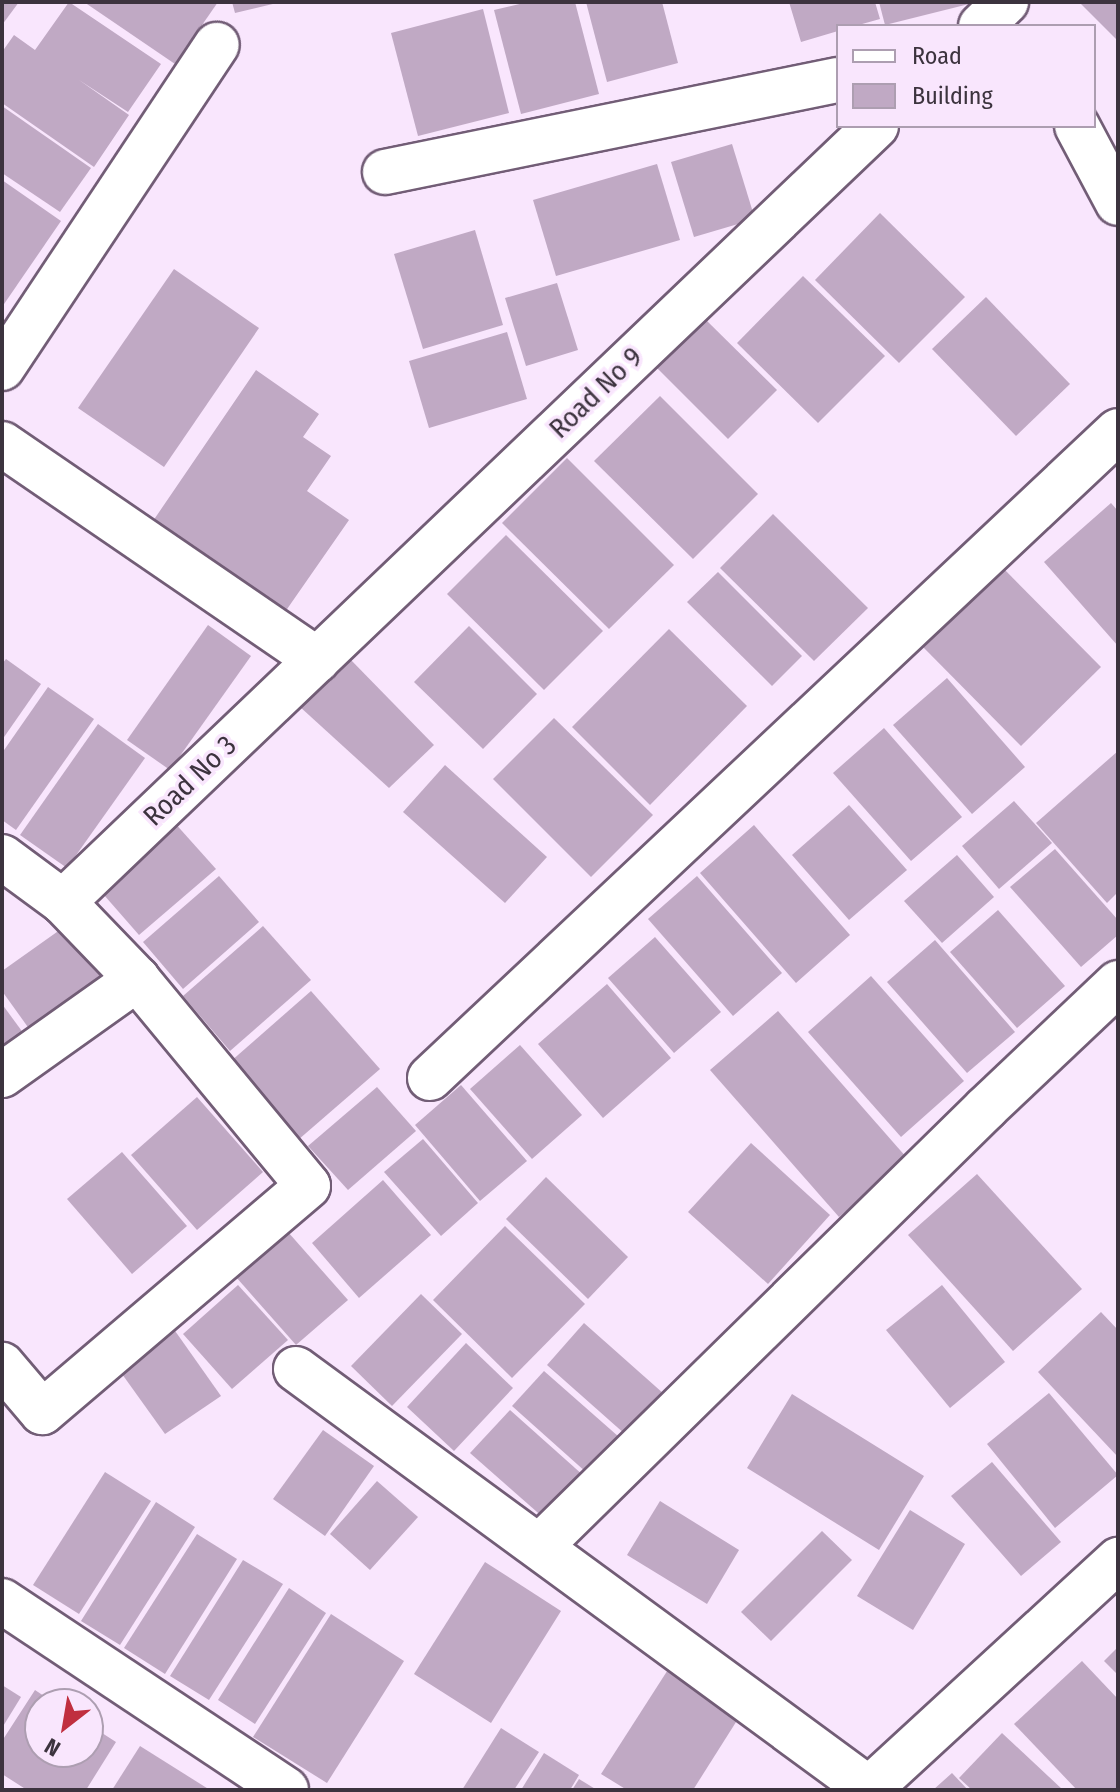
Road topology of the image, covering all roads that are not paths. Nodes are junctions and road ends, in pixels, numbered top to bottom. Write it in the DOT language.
graph roads {
  1 [pos="1009,2"];
  2 [pos="983,24"];
  3 [pos="1024,24"];
  4 [pos="217,45"];
  5 [pos="836,80"];
  6 [pos="874,128"];
  7 [pos="1078,128"];
  8 [pos="385,172"];
  9 [pos="1118,203"];
  10 [pos="2,368"];
  11 [pos="1118,431"];
  12 [pos="2,444"];
  13 [pos="317,660"];
  14 [pos="2,857"];
  15 [pos="63,902"];
  16 [pos="137,979"];
  17 [pos="1118,983"];
  18 [pos="2,1075"];
  19 [pos="430,1078"];
  20 [pos="2,1365"];
  21 [pos="296,1369"];
  22 [pos="540,1546"];
  23 [pos="1118,1560"];
  24 [pos="2,1601"];
  25 [pos="868,1789"];
  26 [pos="286,1790"];
  1 -- 2 [label="street"];
  1 -- 3 [label="street"];
  4 -- 10 [label="street"];
  5 -- 8 [label="street"];
  6 -- 13 [label="street, Road No 9"];
  7 -- 9 [label="street"];
  11 -- 19 [label="street"];
  12 -- 13 [label="street"];
  13 -- 15 [label="street, Road No 3"];
  14 -- 15 [label="street"];
  15 -- 16 [label="street"];
  16 -- 18 [label="street"];
  16 -- 20 [label="street"];
  17 -- 22 [label="street"];
  21 -- 22 [label="street"];
  22 -- 25 [label="street"];
  23 -- 25 [label="street"];
  24 -- 26 [label="street"];
}
